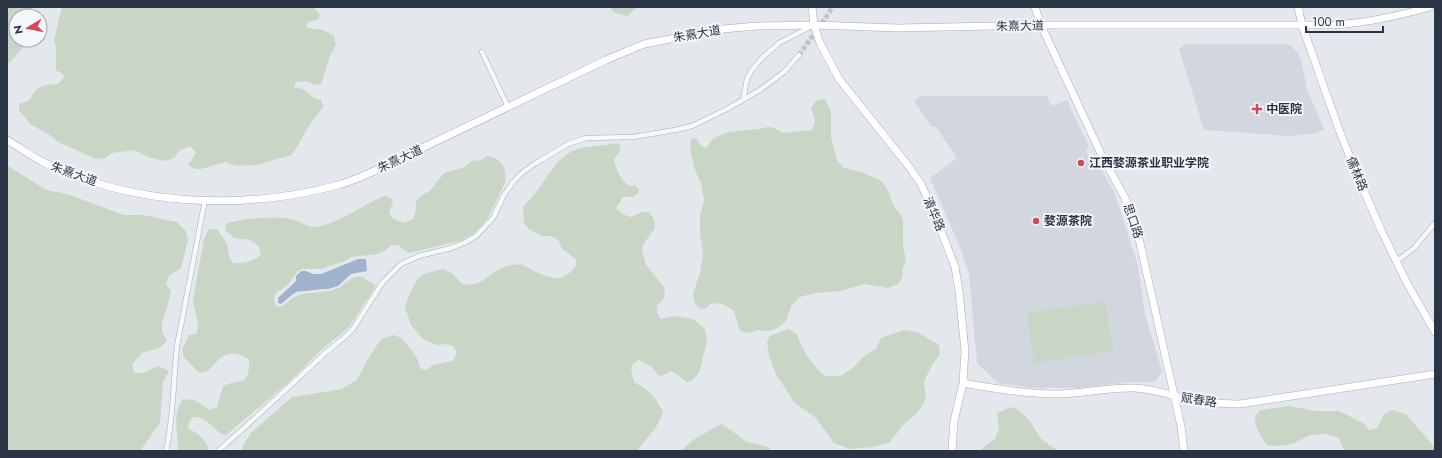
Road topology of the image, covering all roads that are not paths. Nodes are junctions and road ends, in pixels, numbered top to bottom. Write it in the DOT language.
graph roads {
  1 [pos="812,7"];
  2 [pos="1035,7"];
  3 [pos="1298,7"];
  4 [pos="1430,7"];
  5 [pos="1302,24"];
  6 [pos="814,25"];
  7 [pos="1041,25"];
  8 [pos="482,52"];
  9 [pos="800,55"];
  10 [pos="743,100"];
  11 [pos="508,107"];
  12 [pos="7,140"];
  13 [pos="205,200"];
  14 [pos="1435,223"];
  15 [pos="1397,262"];
  16 [pos="1435,332"];
  17 [pos="1435,374"];
  18 [pos="963,383"];
  19 [pos="1174,396"];
  20 [pos="166,451"];
  21 [pos="218,451"];
  22 [pos="952,451"];
  23 [pos="1184,451"];
  1 -- 6 [label="main road, 清华路"];
  2 -- 7 [label="main road, 思口路"];
  3 -- 5 [label="main road, 儒林路"];
  4 -- 5 [label="main road, 朱熹大道"];
  5 -- 7 [label="main road, 朱熹大道"];
  5 -- 15 [label="main road, 儒林路"];
  6 -- 7 [label="main road, 朱熹大道"];
  6 -- 10 [label="street"];
  6 -- 11 [label="main road, 朱熹大道"];
  6 -- 18 [label="main road, 清华路"];
  7 -- 19 [label="main road, 思口路"];
  8 -- 11 [label="street"];
  9 -- 10 [label="street"];
  10 -- 21 [label="street"];
  11 -- 13 [label="main road, 朱熹大道"];
  12 -- 13 [label="main road, 朱熹大道"];
  13 -- 20 [label="street"];
  14 -- 15 [label="street"];
  15 -- 16 [label="main road, 儒林路"];
  17 -- 19 [label="main road, 赋春路"];
  18 -- 19 [label="main road, 赋春路"];
  18 -- 22 [label="main road, 清华路"];
  19 -- 23 [label="main road, 思口路"];
}
